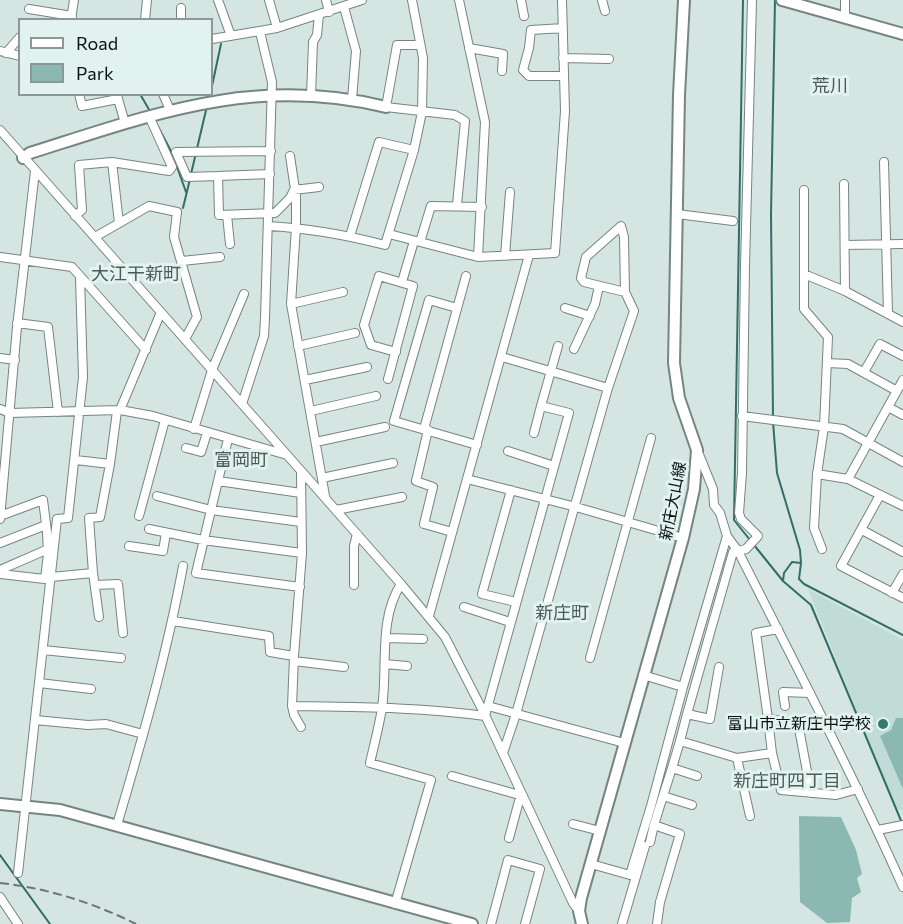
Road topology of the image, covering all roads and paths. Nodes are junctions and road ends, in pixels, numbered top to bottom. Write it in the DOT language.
graph roads {
  1 [pos="74,0"];
  2 [pos="147,0"];
  3 [pos="218,0"];
  4 [pos="269,0"];
  5 [pos="326,0"];
  6 [pos="362,0"];
  7 [pos="412,0"];
  8 [pos="459,0"];
  9 [pos="521,0"];
  10 [pos="562,0"];
  11 [pos="602,0"];
  12 [pos="684,0"];
  13 [pos="752,0"];
  14 [pos="782,0"];
  15 [pos="845,0"];
  16 [pos="344,7"];
  17 [pos="181,8"];
  18 [pos="29,9"];
  19 [pos="605,11"];
  20 [pos="329,12"];
  21 [pos="319,15"];
  22 [pos="50,16"];
  23 [pos="524,16"];
  24 [pos="72,17"];
  25 [pos="146,18"];
  26 [pos="181,18"];
  27 [pos="845,18"];
  28 [pos="277,28"];
  29 [pos="563,28"];
  30 [pos="260,32"];
  31 [pos="903,34"];
  32 [pos="231,36"];
  33 [pos="18,39"];
  34 [pos="213,39"];
  35 [pos="419,45"];
  36 [pos="469,48"];
  37 [pos="3,52"];
  38 [pos="18,56"];
  39 [pos="563,58"];
  40 [pos="609,59"];
  41 [pos="502,71"];
  42 [pos="564,76"];
  43 [pos="272,95"];
  44 [pos="80,96"];
  45 [pos="164,96"];
  46 [pos="311,96"];
  47 [pos="118,97"];
  48 [pos="352,99"];
  49 [pos="386,107"];
  50 [pos="170,110"];
  51 [pos="422,112"];
  52 [pos="149,116"];
  53 [pos="125,123"];
  54 [pos="0,130"];
  55 [pos="414,150"];
  56 [pos="271,151"];
  57 [pos="290,156"];
  58 [pos="23,158"];
  59 [pos="112,162"];
  60 [pos="884,162"];
  61 [pos="35,171"];
  62 [pos="270,174"];
  63 [pos="218,176"];
  64 [pos="844,184"];
  65 [pos="319,187"];
  66 [pos="294,190"];
  67 [pos="804,190"];
  68 [pos="510,192"];
  69 [pos="457,205"];
  70 [pos="482,207"];
  71 [pos="227,214"];
  72 [pos="268,214"];
  73 [pos="677,214"];
  74 [pos="75,216"];
  75 [pos="733,221"];
  76 [pos="119,223"];
  77 [pos="268,226"];
  78 [pos="296,227"];
  79 [pos="388,234"];
  80 [pos="350,236"];
  81 [pos="95,237"];
  82 [pos="417,242"];
  83 [pos="230,244"];
  84 [pos="886,244"];
  85 [pos="903,244"];
  86 [pos="845,245"];
  87 [pos="529,255"];
  88 [pos="505,256"];
  89 [pos="0,257"];
  90 [pos="478,257"];
  91 [pos="220,258"];
  92 [pos="24,261"];
  93 [pos="182,261"];
  94 [pos="804,274"];
  95 [pos="466,276"];
  96 [pos="80,278"];
  97 [pos="402,282"];
  98 [pos="599,286"];
  99 [pos="845,291"];
  100 [pos="343,292"];
  101 [pos="625,292"];
  102 [pos="244,294"];
  103 [pos="291,304"];
  104 [pos="457,308"];
  105 [pos="565,308"];
  106 [pos="161,312"];
  107 [pos="888,314"];
  108 [pos="590,316"];
  109 [pos="17,322"];
  110 [pos="903,322"];
  111 [pos="355,333"];
  112 [pos="185,339"];
  113 [pos="298,346"];
  114 [pos="558,346"];
  115 [pos="574,349"];
  116 [pos="146,350"];
  117 [pos="396,352"];
  118 [pos="903,356"];
  119 [pos="502,357"];
  120 [pos="0,358"];
  121 [pos="15,360"];
  122 [pos="827,363"];
  123 [pos="367,367"];
  124 [pos="213,370"];
  125 [pos="551,371"];
  126 [pos="864,372"];
  127 [pos="388,379"];
  128 [pos="305,380"];
  129 [pos="903,380"];
  130 [pos="608,388"];
  131 [pos="897,391"];
  132 [pos="376,396"];
  133 [pos="242,404"];
  134 [pos="541,406"];
  135 [pos="888,407"];
  136 [pos="0,409"];
  137 [pos="118,410"];
  138 [pos="80,411"];
  139 [pos="310,411"];
  140 [pos="58,412"];
  141 [pos="10,413"];
  142 [pos="903,415"];
  143 [pos="742,416"];
  144 [pos="165,420"];
  145 [pos="385,427"];
  146 [pos="824,427"];
  147 [pos="194,429"];
  148 [pos="426,429"];
  149 [pos="207,433"];
  150 [pos="534,433"];
  151 [pos="651,438"];
  152 [pos="228,439"];
  153 [pos="316,442"];
  154 [pos="868,443"];
  155 [pos="477,445"];
  156 [pos="186,448"];
  157 [pos="697,450"];
  158 [pos="508,451"];
  159 [pos="287,455"];
  160 [pos="76,460"];
  161 [pos="903,462"];
  162 [pos="393,463"];
  163 [pos="110,464"];
  164 [pos="554,466"];
  165 [pos="301,472"];
  166 [pos="817,474"];
  167 [pos="322,478"];
  168 [pos="467,479"];
  169 [pos="848,479"];
  170 [pos="218,481"];
  171 [pos="511,490"];
  172 [pos="301,493"];
  173 [pos="880,495"];
  174 [pos="157,496"];
  175 [pos="402,497"];
  176 [pos="325,498"];
  177 [pos="545,499"];
  178 [pos="0,502"];
  179 [pos="903,506"];
  180 [pos="576,507"];
  181 [pos="211,510"];
  182 [pos="336,510"];
  183 [pos="139,516"];
  184 [pos="0,518"];
  185 [pos="301,522"];
  186 [pos="627,522"];
  187 [pos="46,525"];
  188 [pos="149,529"];
  189 [pos="862,530"];
  190 [pos="166,532"];
  191 [pos="452,532"];
  192 [pos="357,534"];
  193 [pos="727,536"];
  194 [pos="683,538"];
  195 [pos="203,540"];
  196 [pos="0,543"];
  197 [pos="129,546"];
  198 [pos="822,549"];
  199 [pos="46,550"];
  200 [pos="742,550"];
  201 [pos="903,552"];
  202 [pos="302,553"];
  203 [pos="183,566"];
  204 [pos="0,570"];
  205 [pos="93,573"];
  206 [pos="0,574"];
  207 [pos="903,574"];
  208 [pos="49,579"];
  209 [pos="401,584"];
  210 [pos="95,585"];
  211 [pos="354,585"];
  212 [pos="300,587"];
  213 [pos="892,593"];
  214 [pos="903,598"];
  215 [pos="516,602"];
  216 [pos="464,607"];
  217 [pos="429,616"];
  218 [pos="99,617"];
  219 [pos="173,621"];
  220 [pos="510,622"];
  221 [pos="778,629"];
  222 [pos="123,633"];
  223 [pos="387,638"];
  224 [pos="423,639"];
  225 [pos="43,650"];
  226 [pos="121,658"];
  227 [pos="294,658"];
  228 [pos="590,658"];
  229 [pos="385,664"];
  230 [pos="407,666"];
  231 [pos="344,667"];
  232 [pos="719,667"];
  233 [pos="643,675"];
  234 [pos="39,683"];
  235 [pos="683,687"];
  236 [pos="91,688"];
  237 [pos="810,693"];
  238 [pos="292,706"];
  239 [pos="488,706"];
  240 [pos="785,706"];
  241 [pos="382,707"];
  242 [pos="516,714"];
  243 [pos="687,714"];
  244 [pos="485,716"];
  245 [pos="768,719"];
  246 [pos="35,720"];
  247 [pos="301,727"];
  248 [pos="143,734"];
  249 [pos="680,741"];
  250 [pos="624,742"];
  251 [pos="503,753"];
  252 [pos="772,753"];
  253 [pos="737,758"];
  254 [pos="672,768"];
  255 [pos="452,776"];
  256 [pos="697,776"];
  257 [pos="858,789"];
  258 [pos="810,793"];
  259 [pos="523,796"];
  260 [pos="663,796"];
  261 [pos="0,804"];
  262 [pos="692,805"];
  263 [pos="25,806"];
  264 [pos="750,816"];
  265 [pos="573,824"];
  266 [pos="117,825"];
  267 [pos="654,825"];
  268 [pos="903,825"];
  269 [pos="878,830"];
  270 [pos="600,831"];
  271 [pos="509,838"];
  272 [pos="591,864"];
  273 [pos="556,868"];
  274 [pos="540,869"];
  275 [pos="18,873"];
  276 [pos="630,875"];
  277 [pos="634,884"];
  278 [pos="903,887"];
  279 [pos="1,899"];
  280 [pos="395,903"];
  281 [pos="579,911"];
  282 [pos="0,914"];
  283 [pos="437,920"];
  284 [pos="18,924"];
  285 [pos="472,924"];
  286 [pos="491,924"];
  287 [pos="525,924"];
  288 [pos="582,924"];
  289 [pos="622,924"];
  290 [pos="657,924"];
  1 -- 24 [label="street"];
  2 -- 25 [label="street"];
  3 -- 32 [label="street"];
  4 -- 28 [label="street"];
  5 -- 20 [label="street"];
  6 -- 16 [label="street"];
  7 -- 35 [label="street"];
  8 -- 36 [label="street"];
  9 -- 23 [label="street"];
  10 -- 29 [label="street"];
  11 -- 19 [label="street"];
  12 -- 73 [label="street, 新庄大山線"];
  13 -- 143 [label="street"];
  14 -- 27 [label="street"];
  15 -- 27 [label="street"];
  16 -- 20 [label="street"];
  16 -- 48 [label="street"];
  17 -- 26 [label="street"];
  18 -- 22 [label="street"];
  20 -- 21 [label="street"];
  21 -- 28 [label="street"];
  21 -- 46 [label="street"];
  22 -- 24 [label="street"];
  27 -- 31 [label="street"];
  28 -- 30 [label="street"];
  29 -- 39 [label="street"];
  29 -- 42 [label="street"];
  30 -- 32 [label="street"];
  30 -- 43 [label="street"];
  32 -- 34 [label="street"];
  33 -- 37 [label="street"];
  35 -- 49 [label="street"];
  35 -- 51 [label="street"];
  36 -- 41 [label="street"];
  36 -- 70 [label="street"];
  37 -- 38 [label="street"];
  39 -- 40 [label="street"];
  39 -- 42 [label="street"];
  42 -- 87 [label="street"];
  43 -- 46 [label="street"];
  43 -- 50 [label="street"];
  43 -- 56 [label="street"];
  44 -- 47 [label="street"];
  45 -- 50 [label="street"];
  46 -- 48 [label="street"];
  47 -- 53 [label="street"];
  48 -- 49 [label="street"];
  49 -- 51 [label="street"];
  50 -- 52 [label="street"];
  51 -- 55 [label="street"];
  51 -- 69 [label="street"];
  52 -- 53 [label="street"];
  52 -- 59 [label="street"];
  53 -- 58 [label="street"];
  54 -- 58 [label="street"];
  55 -- 79 [label="street"];
  55 -- 80 [label="street"];
  56 -- 62 [label="street"];
  56 -- 63 [label="street"];
  57 -- 66 [label="street"];
  58 -- 61 [label="street"];
  59 -- 74 [label="street"];
  59 -- 76 [label="street"];
  60 -- 84 [label="street"];
  61 -- 74 [label="street"];
  61 -- 92 [label="street"];
  62 -- 63 [label="street"];
  62 -- 72 [label="street"];
  63 -- 71 [label="street"];
  64 -- 86 [label="street"];
  65 -- 66 [label="street"];
  66 -- 72 [label="street"];
  66 -- 78 [label="street"];
  67 -- 94 [label="street"];
  68 -- 88 [label="street"];
  69 -- 70 [label="street"];
  69 -- 82 [label="street"];
  70 -- 90 [label="street"];
  71 -- 72 [label="street"];
  71 -- 83 [label="street"];
  72 -- 77 [label="street"];
  73 -- 75 [label="street"];
  73 -- 157 [label="street, 新庄大山線"];
  74 -- 81 [label="street"];
  76 -- 81 [label="street"];
  76 -- 93 [label="street"];
  77 -- 78 [label="street"];
  77 -- 133 [label="street"];
  78 -- 80 [label="street"];
  78 -- 103 [label="street"];
  79 -- 80 [label="street"];
  79 -- 82 [label="street"];
  81 -- 106 [label="street"];
  82 -- 90 [label="street"];
  82 -- 97 [label="street"];
  84 -- 85 [label="street"];
  84 -- 86 [label="street"];
  84 -- 107 [label="street"];
  86 -- 99 [label="street"];
  87 -- 88 [label="street"];
  87 -- 119 [label="street"];
  88 -- 90 [label="street"];
  89 -- 92 [label="street"];
  91 -- 93 [label="street"];
  92 -- 96 [label="street"];
  92 -- 109 [label="street"];
  93 -- 112 [label="street"];
  94 -- 99 [label="street"];
  94 -- 122 [label="street"];
  95 -- 104 [label="street"];
  96 -- 116 [label="street"];
  96 -- 138 [label="street"];
  97 -- 117 [label="street"];
  97 -- 117 [label="street"];
  98 -- 101 [label="street"];
  98 -- 101 [label="street"];
  98 -- 108 [label="street"];
  99 -- 107 [label="street"];
  100 -- 103 [label="street"];
  101 -- 130 [label="street"];
  102 -- 124 [label="street"];
  103 -- 113 [label="street"];
  104 -- 148 [label="street"];
  104 -- 148 [label="street"];
  105 -- 108 [label="street"];
  106 -- 112 [label="street"];
  106 -- 116 [label="street"];
  107 -- 110 [label="street"];
  108 -- 115 [label="street"];
  109 -- 121 [label="street"];
  109 -- 140 [label="street"];
  111 -- 113 [label="street"];
  112 -- 124 [label="street"];
  113 -- 128 [label="street"];
  114 -- 125 [label="street"];
  116 -- 137 [label="street"];
  117 -- 127 [label="street"];
  118 -- 126 [label="street"];
  119 -- 125 [label="street"];
  119 -- 155 [label="street"];
  120 -- 121 [label="street"];
  121 -- 141 [label="street"];
  122 -- 126 [label="street"];
  122 -- 146 [label="street"];
  123 -- 128 [label="street"];
  124 -- 133 [label="street"];
  124 -- 147 [label="street"];
  125 -- 130 [label="street"];
  125 -- 134 [label="street"];
  126 -- 131 [label="street"];
  128 -- 139 [label="street"];
  129 -- 131 [label="street"];
  130 -- 180 [label="street"];
  131 -- 135 [label="street"];
  132 -- 139 [label="street"];
  133 -- 159 [label="street"];
  134 -- 150 [label="street"];
  134 -- 164 [label="street"];
  135 -- 142 [label="street"];
  135 -- 154 [label="street"];
  136 -- 141 [label="street"];
  137 -- 138 [label="street"];
  137 -- 144 [label="street"];
  137 -- 163 [label="street"];
  138 -- 140 [label="street"];
  138 -- 160 [label="street"];
  139 -- 153 [label="street"];
  140 -- 141 [label="street"];
  141 -- 178 [label="street"];
  143 -- 146 [label="street"];
  143 -- 200 [label="street"];
  144 -- 147 [label="street"];
  144 -- 183 [label="street"];
  145 -- 153 [label="street"];
  146 -- 154 [label="street"];
  146 -- 166 [label="street"];
  147 -- 149 [label="street"];
  148 -- 155 [label="street"];
  148 -- 191 [label="street"];
  149 -- 152 [label="street"];
  149 -- 156 [label="street"];
  151 -- 186 [label="street"];
  152 -- 159 [label="street"];
  152 -- 170 [label="street"];
  153 -- 167 [label="street"];
  154 -- 161 [label="street"];
  154 -- 169 [label="street"];
  155 -- 168 [label="street"];
  157 -- 193 [label="street"];
  157 -- 194 [label="street, 新庄大山線"];
  158 -- 164 [label="street"];
  159 -- 165 [label="street"];
  160 -- 163 [label="street"];
  160 -- 208 [label="street"];
  162 -- 167 [label="street"];
  163 -- 205 [label="street"];
  164 -- 177 [label="street"];
  165 -- 172 [label="street"];
  165 -- 176 [label="street"];
  166 -- 169 [label="street"];
  166 -- 198 [label="street"];
  167 -- 176 [label="street"];
  168 -- 171 [label="street"];
  168 -- 191 [label="street"];
  169 -- 173 [label="street"];
  170 -- 172 [label="street"];
  170 -- 181 [label="street"];
  171 -- 177 [label="street"];
  171 -- 215 [label="street"];
  172 -- 185 [label="street"];
  173 -- 179 [label="street"];
  173 -- 189 [label="street"];
  174 -- 181 [label="street"];
  175 -- 182 [label="street"];
  176 -- 182 [label="street"];
  177 -- 180 [label="street"];
  177 -- 215 [label="street"];
  178 -- 184 [label="street"];
  180 -- 186 [label="street"];
  180 -- 242 [label="street"];
  181 -- 185 [label="street"];
  181 -- 195 [label="street"];
  182 -- 192 [label="street"];
  184 -- 187 [label="street"];
  185 -- 202 [label="street"];
  186 -- 194 [label="street"];
  186 -- 228 [label="street"];
  187 -- 196 [label="street"];
  187 -- 199 [label="street"];
  188 -- 190 [label="street"];
  189 -- 201 [label="street"];
  189 -- 213 [label="street"];
  190 -- 195 [label="street"];
  190 -- 197 [label="street"];
  191 -- 217 [label="street"];
  192 -- 209 [label="street"];
  192 -- 211 [label="street"];
  193 -- 200 [label="street"];
  193 -- 235 [label="street"];
  194 -- 233 [label="street, 新庄大山線"];
  195 -- 202 [label="street"];
  195 -- 212 [label="street"];
  199 -- 204 [label="street"];
  199 -- 208 [label="street"];
  200 -- 221 [label="street"];
  200 -- 243 [label="street"];
  202 -- 212 [label="street"];
  203 -- 219 [label="street"];
  205 -- 208 [label="street"];
  205 -- 210 [label="street"];
  206 -- 208 [label="street"];
  207 -- 213 [label="street"];
  208 -- 225 [label="street"];
  209 -- 217 [label="street"];
  209 -- 223 [label="street"];
  210 -- 218 [label="street"];
  210 -- 222 [label="street"];
  212 -- 227 [label="street"];
  213 -- 214 [label="street"];
  215 -- 220 [label="street"];
  216 -- 220 [label="street"];
  217 -- 244 [label="street"];
  219 -- 227 [label="street"];
  219 -- 248 [label="street"];
  220 -- 239 [label="street"];
  221 -- 237 [label="street"];
  221 -- 245 [label="street"];
  223 -- 224 [label="street"];
  223 -- 229 [label="street"];
  225 -- 226 [label="street"];
  225 -- 234 [label="street"];
  227 -- 231 [label="street"];
  227 -- 238 [label="street"];
  229 -- 230 [label="street"];
  229 -- 241 [label="street"];
  232 -- 243 [label="street"];
  233 -- 235 [label="street"];
  233 -- 250 [label="street, 新庄大山線"];
  234 -- 236 [label="street"];
  234 -- 246 [label="street"];
  235 -- 276 [label="street"];
  237 -- 240 [label="street"];
  237 -- 257 [label="street"];
  238 -- 241 [label="street"];
  238 -- 247 [label="street"];
  239 -- 242 [label="street"];
  239 -- 244 [label="street"];
  241 -- 244 [label="street"];
  241 -- 280 [label="street"];
  242 -- 250 [label="street"];
  242 -- 251 [label="street"];
  243 -- 249 [label="street"];
  244 -- 251 [label="street"];
  245 -- 252 [label="street"];
  245 -- 258 [label="street"];
  246 -- 248 [label="street"];
  246 -- 263 [label="street"];
  248 -- 266 [label="street"];
  249 -- 253 [label="street"];
  249 -- 254 [label="street"];
  250 -- 270 [label="street, 新庄大山線"];
  251 -- 259 [label="street"];
  252 -- 253 [label="street"];
  252 -- 258 [label="street"];
  253 -- 264 [label="street"];
  254 -- 256 [label="street"];
  254 -- 260 [label="street"];
  255 -- 259 [label="street"];
  257 -- 258 [label="street"];
  257 -- 269 [label="street"];
  259 -- 271 [label="street"];
  259 -- 273 [label="street"];
  260 -- 262 [label="street"];
  260 -- 267 [label="street"];
  261 -- 263 [label="street"];
  263 -- 266 [label="street"];
  263 -- 275 [label="street"];
  265 -- 270 [label="street"];
  266 -- 280 [label="street"];
  267 -- 277 [label="street"];
  267 -- 290 [label="street"];
  268 -- 269 [label="street"];
  269 -- 278 [label="street"];
  270 -- 272 [label="street, 新庄大山線"];
  272 -- 276 [label="street"];
  272 -- 281 [label="street, 新庄大山線"];
  273 -- 274 [label="street"];
  273 -- 281 [label="street"];
  274 -- 286 [label="street"];
  274 -- 287 [label="street"];
  276 -- 277 [label="street"];
  277 -- 289 [label="street"];
  279 -- 282 [label="street"];
  279 -- 284 [label="street"];
  280 -- 283 [label="street"];
  281 -- 288 [label="street, 新庄大山線"];
  283 -- 285 [label="street"];
}
